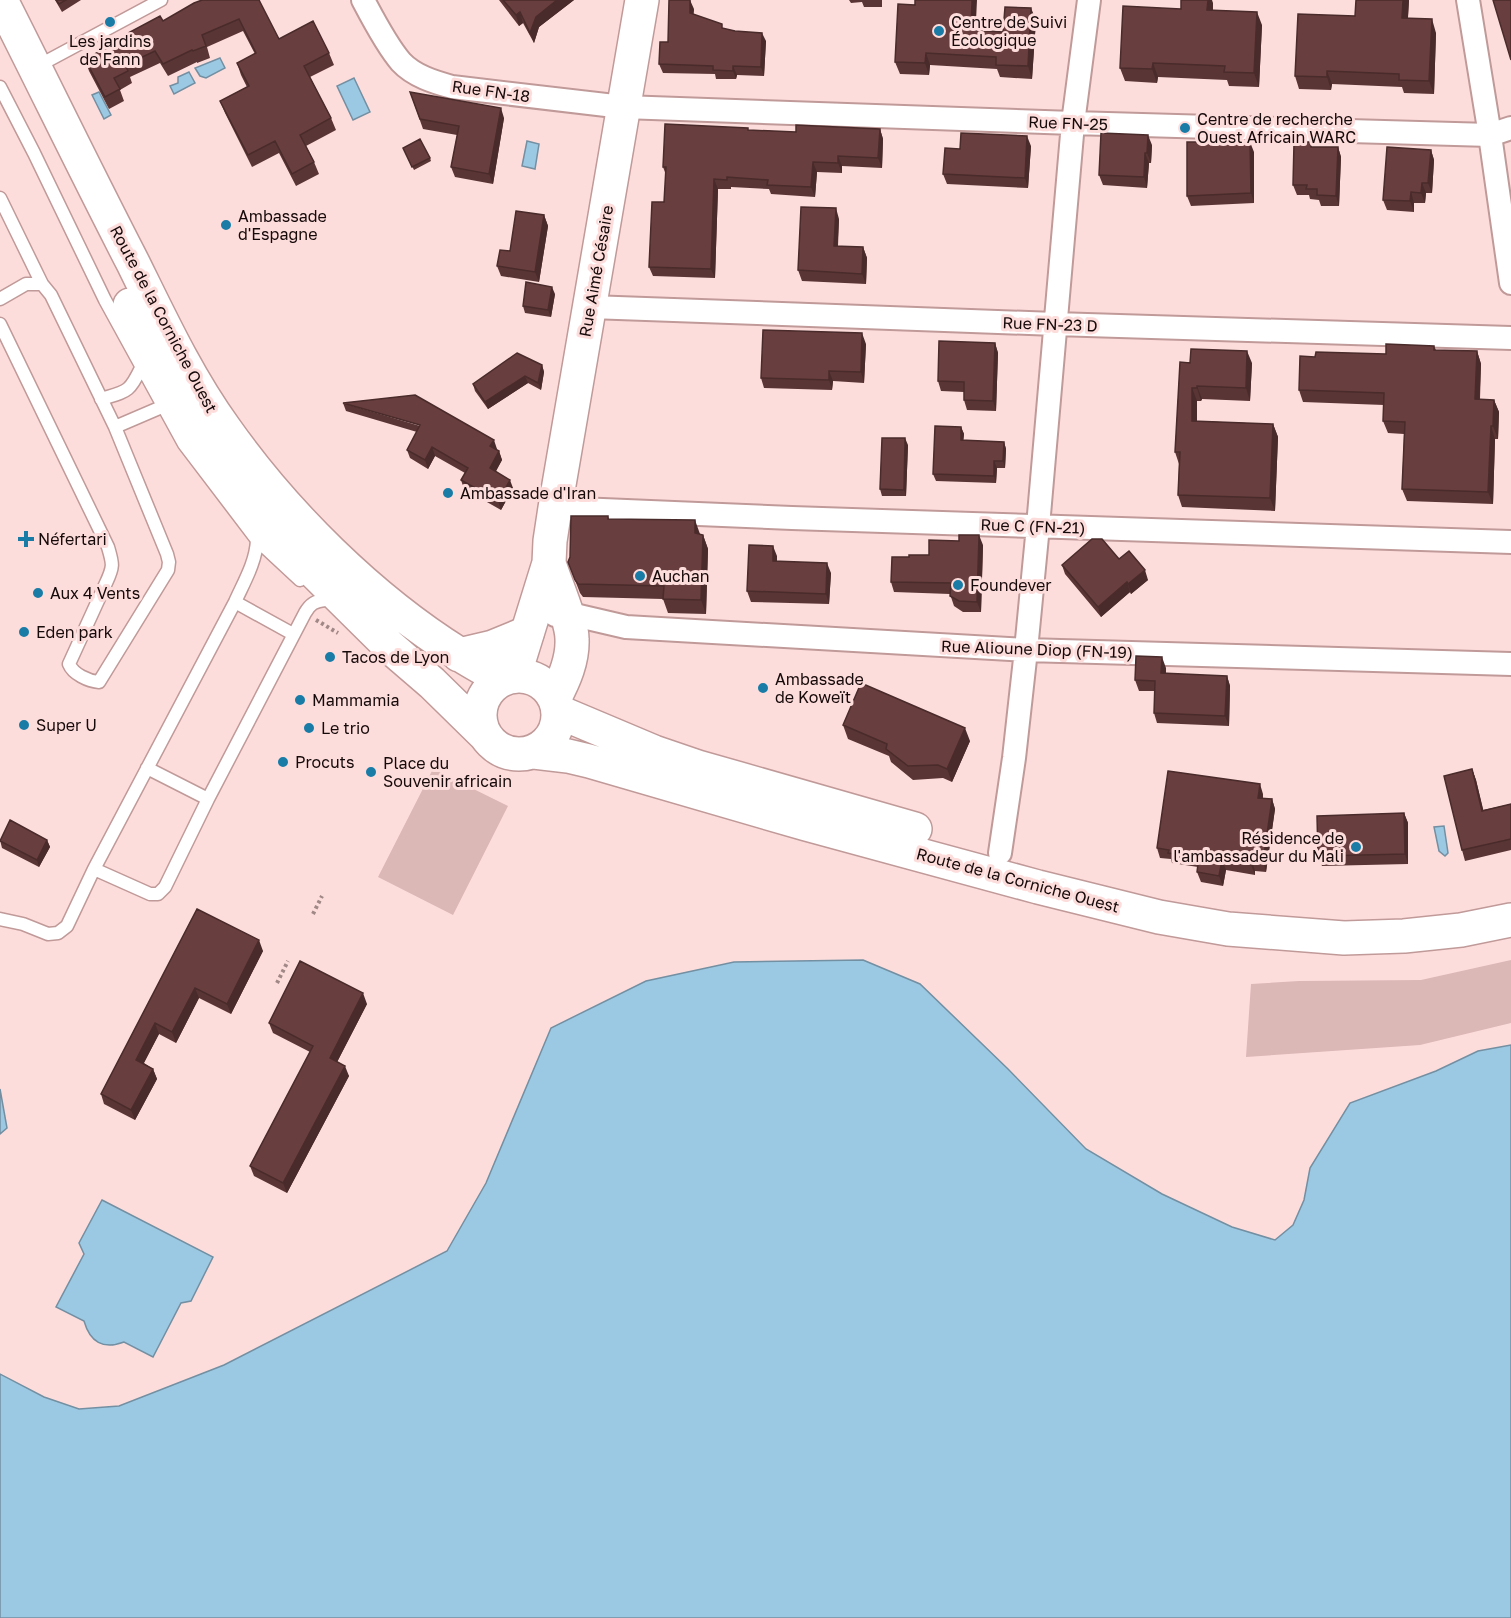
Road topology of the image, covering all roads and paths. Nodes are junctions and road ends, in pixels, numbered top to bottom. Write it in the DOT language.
graph roads {
  1 [pos="1,0"];
  2 [pos="160,0"];
  3 [pos="363,0"];
  4 [pos="642,0"];
  5 [pos="1089,0"];
  6 [pos="1468,0"];
  7 [pos="0,43"];
  8 [pos="35,68"];
  9 [pos="0,87"];
  10 [pos="623,107"];
  11 [pos="1072,123"];
  12 [pos="1501,132"];
  13 [pos="0,198"];
  14 [pos="1511,283"];
  15 [pos="42,284"];
  16 [pos="0,299"];
  17 [pos="590,307"];
  18 [pos="0,324"];
  19 [pos="1055,324"];
  20 [pos="1511,338"];
  21 [pos="141,368"];
  22 [pos="101,399"];
  23 [pos="164,406"];
  24 [pos="115,427"];
  25 [pos="555,508"];
  26 [pos="1038,526"];
  27 [pos="257,540"];
  28 [pos="1511,542"];
  29 [pos="549,552"];
  30 [pos="235,602"];
  31 [pos="338,605"];
  32 [pos="566,613"];
  33 [pos="530,625"];
  34 [pos="293,634"];
  35 [pos="1026,650"];
  36 [pos="459,655"];
  37 [pos="1511,664"];
  38 [pos="508,678"];
  39 [pos="557,705"];
  40 [pos="484,734"];
  41 [pos="534,752"];
  42 [pos="147,768"];
  43 [pos="207,798"];
  44 [pos="1000,853"];
  45 [pos="94,869"];
  46 [pos="322,896"];
  47 [pos="1511,898"];
  48 [pos="313,914"];
  49 [pos="0,919"];
  50 [pos="1511,920"];
  51 [pos="288,961"];
  52 [pos="276,983"];
  1 -- 8 [label="main road, Route de la Corniche Ouest"];
  2 -- 8 [label="lane"];
  3 -- 10 [label="street, Rue FN-18"];
  4 -- 10 [label="main road, Rue Aimé Césaire"];
  5 -- 11 [label="street"];
  6 -- 12 [label="street"];
  7 -- 31 [label="main road, Route de la Corniche Ouest"];
  8 -- 36 [label="main road, Route de la Corniche Ouest"];
  9 -- 21 [label="lane"];
  10 -- 11 [label="street, Rue FN-25"];
  10 -- 17 [label="main road, Rue Aimé Césaire"];
  11 -- 12 [label="street, Rue FN-25"];
  11 -- 19 [label="street"];
  12 -- 14 [label="street"];
  13 -- 15 [label="lane"];
  15 -- 16 [label="lane"];
  15 -- 22 [label="lane"];
  17 -- 19 [label="street, Rue FN-23 D"];
  17 -- 25 [label="main road, Rue Aimé Césaire"];
  18 -- 24 [label="lane"];
  19 -- 20 [label="street, Rue FN-23 D"];
  19 -- 26 [label="street"];
  21 -- 22 [label="lane"];
  21 -- 23 [label="lane"];
  22 -- 24 [label="lane"];
  23 -- 24 [label="lane"];
  23 -- 27 [label="lane"];
  25 -- 26 [label="street, Rue C (FN-21)"];
  25 -- 29 [label="main road, Rue Aimé Césaire"];
  26 -- 28 [label="street, Rue C (FN-21)"];
  26 -- 35 [label="street"];
  27 -- 30 [label="lane"];
  27 -- 31 [label="lane"];
  29 -- 32 [label="main road"];
  29 -- 33 [label="main road, Rue Aimé Césaire"];
  30 -- 34 [label="lane"];
  30 -- 42 [label="lane"];
  31 -- 34 [label="lane"];
  31 -- 40 [label="main road, Route de la Corniche Ouest"];
  32 -- 33 [label="street"];
  32 -- 35 [label="street, Rue Alioune Diop (FN-19)"];
  32 -- 39 [label="main road"];
  33 -- 36 [label="main road"];
  33 -- 38 [label="main road, Rue Aimé Césaire"];
  34 -- 43 [label="lane"];
  35 -- 37 [label="street, Rue Alioune Diop (FN-19)"];
  35 -- 44 [label="street"];
  36 -- 38 [label="main road, Route de la Corniche Ouest"];
  38 -- 39 [label="main road"];
  38 -- 40 [label="main road"];
  39 -- 41 [label="main road"];
  39 -- 44 [label="main road, Route de la Corniche Ouest"];
  40 -- 41 [label="main road"];
  41 -- 50 [label="main road, Route de la Corniche Ouest"];
  42 -- 43 [label="lane"];
  42 -- 45 [label="lane"];
  43 -- 45 [label="lane"];
  44 -- 47 [label="main road, Route de la Corniche Ouest"];
  45 -- 49 [label="lane"];
  46 -- 48 [label="path"];
  51 -- 52 [label="path"];
}
